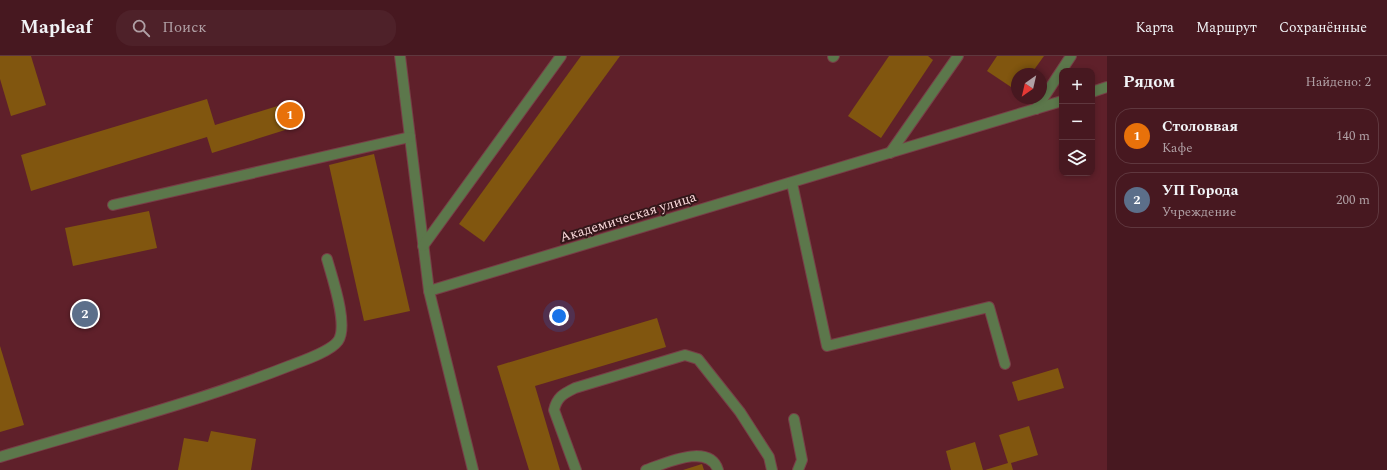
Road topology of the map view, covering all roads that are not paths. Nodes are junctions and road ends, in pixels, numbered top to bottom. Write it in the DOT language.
graph roads {
  1 [pos="400,56"];
  2 [pos="561,56"];
  3 [pos="958,56"];
  4 [pos="1071,56"];
  5 [pos="1107,87"];
  6 [pos="1095,91"];
  7 [pos="1059,102"];
  8 [pos="1036,109"];
  9 [pos="410,137"];
  10 [pos="890,153"];
  11 [pos="792,183"];
  12 [pos="113,205"];
  13 [pos="424,246"];
  14 [pos="327,259"];
  15 [pos="429,291"];
  16 [pos="1005,364"];
  17 [pos="794,419"];
  18 [pos="0,457"];
  19 [pos="473,470"];
  20 [pos="576,470"];
  21 [pos="646,470"];
  22 [pos="718,470"];
  23 [pos="772,470"];
  24 [pos="798,470"];
  1 -- 9 [label="street"];
  2 -- 13 [label="street"];
  3 -- 10 [label="street"];
  4 -- 8 [label="street"];
  5 -- 6 [label="street"];
  7 -- 8 [label="street, Академическая улица"];
  8 -- 10 [label="street, Академическая улица"];
  9 -- 12 [label="street"];
  9 -- 13 [label="street"];
  10 -- 11 [label="street, Академическая улица"];
  11 -- 15 [label="street, Академическая улица"];
  11 -- 16 [label="street"];
  13 -- 15 [label="street"];
  14 -- 18 [label="street"];
  15 -- 19 [label="street"];
  17 -- 24 [label="street"];
  20 -- 23 [label="street"];
  21 -- 22 [label="street"];
}
